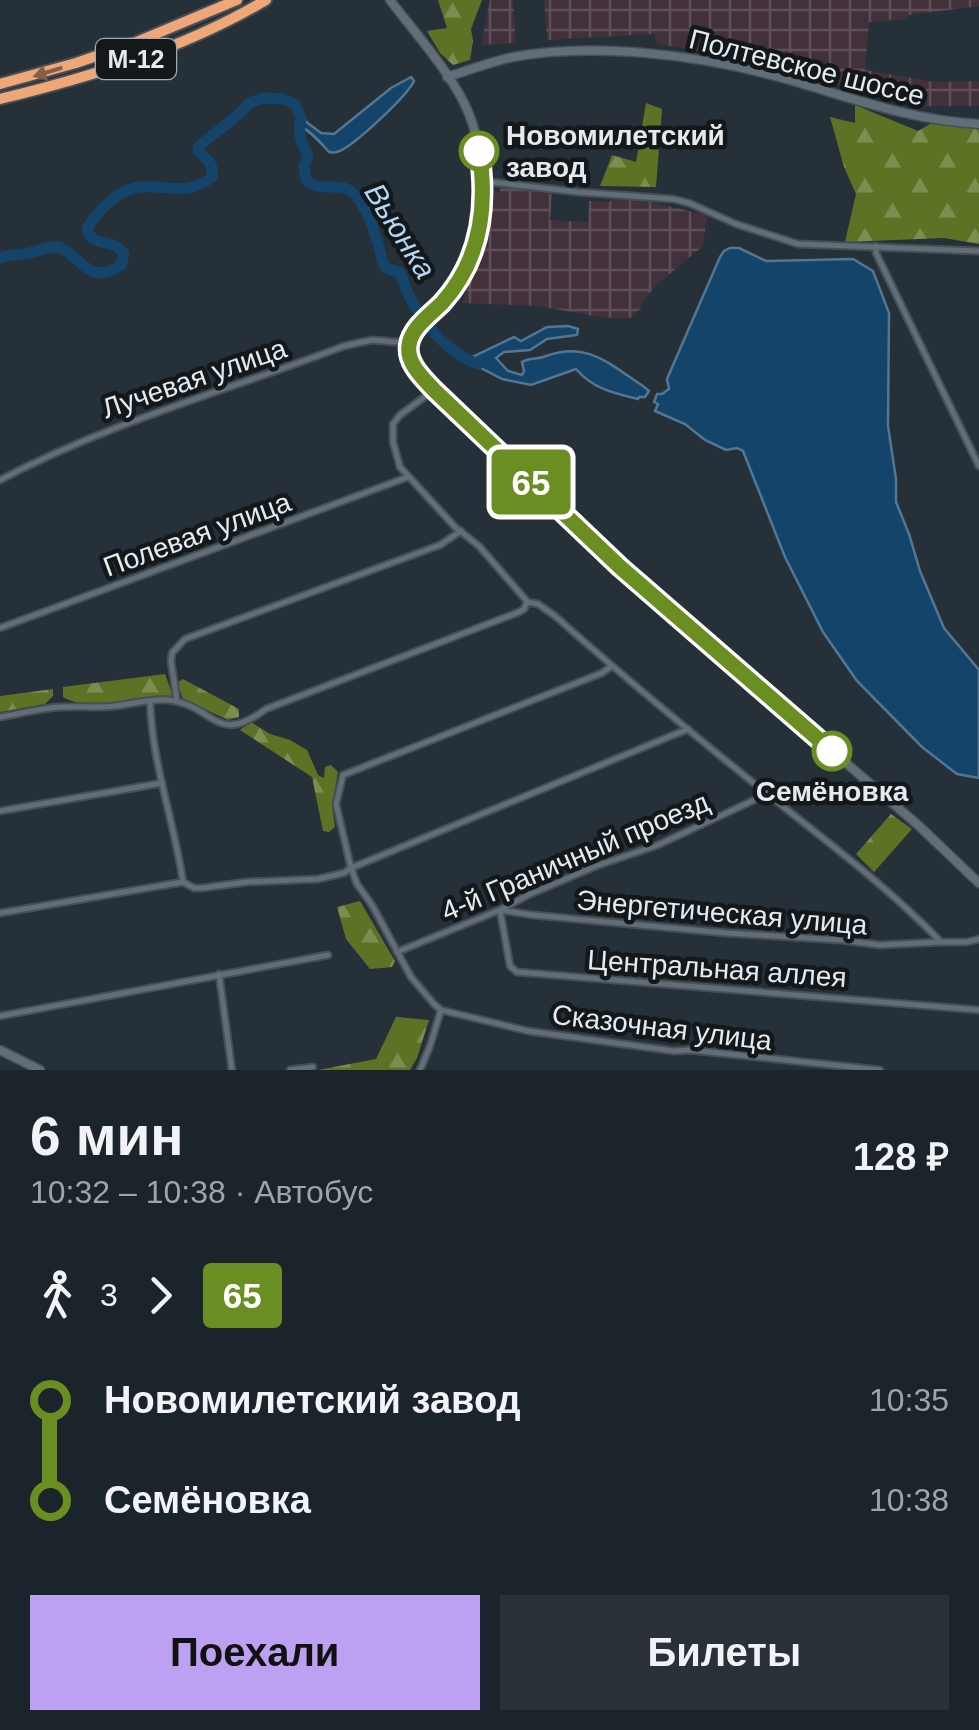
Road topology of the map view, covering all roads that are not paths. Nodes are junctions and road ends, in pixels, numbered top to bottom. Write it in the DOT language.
graph roads {
  1 [pos="237,0"];
  2 [pos="266,0"];
  3 [pos="390,0"];
  4 [pos="448,78"];
  5 [pos="0,84"];
  6 [pos="0,98"];
  7 [pos="979,124"];
  8 [pos="482,181"];
  9 [pos="876,246"];
  10 [pos="979,251"];
  11 [pos="409,343"];
  12 [pos="434,390"];
  13 [pos="979,466"];
  14 [pos="408,477"];
  15 [pos="0,480"];
  16 [pos="461,531"];
  17 [pos="527,602"];
  18 [pos="0,628"];
  19 [pos="612,666"];
  20 [pos="150,701"];
  21 [pos="177,701"];
  22 [pos="0,717"];
  23 [pos="688,729"];
  24 [pos="162,783"];
  25 [pos="767,794"];
  26 [pos="0,812"];
  27 [pos="351,868"];
  28 [pos="183,882"];
  29 [pos="979,883"];
  30 [pos="500,910"];
  31 [pos="0,913"];
  32 [pos="979,939"];
  33 [pos="941,942"];
  34 [pos="397,952"];
  35 [pos="328,955"];
  36 [pos="219,974"];
  37 [pos="441,1010"];
  38 [pos="979,1010"];
  39 [pos="0,1016"];
  40 [pos="0,1050"];
  41 [pos="771,1060"];
  42 [pos="312,1067"];
  43 [pos="40,1070"];
  44 [pos="232,1070"];
  45 [pos="290,1070"];
  46 [pos="420,1070"];
  47 [pos="769,1070"];
  48 [pos="880,1070"];
  1 -- 5 [label="highway, М-12, one-way"];
  2 -- 6 [label="highway, М-12"];
  3 -- 4 [label="main road"];
  4 -- 7 [label="main road, Полтевское шоссе"];
  4 -- 8 [label="main road"];
  8 -- 9 [label="street"];
  8 -- 11 [label="main road"];
  9 -- 10 [label="street"];
  9 -- 13 [label="street"];
  11 -- 12 [label="main road"];
  11 -- 15 [label="street, Лучевая улица"];
  12 -- 14 [label="street"];
  12 -- 29 [label="main road"];
  14 -- 16 [label="street"];
  14 -- 18 [label="street, Полевая улица"];
  16 -- 17 [label="street"];
  16 -- 21 [label="street"];
  17 -- 19 [label="street"];
  17 -- 21 [label="street"];
  19 -- 23 [label="street"];
  19 -- 27 [label="street"];
  20 -- 21 [label="street"];
  20 -- 22 [label="street"];
  20 -- 24 [label="street"];
  23 -- 25 [label="street"];
  23 -- 27 [label="street"];
  24 -- 26 [label="street"];
  24 -- 28 [label="street"];
  25 -- 30 [label="street, 4-й Граничный проезд"];
  25 -- 33 [label="street"];
  27 -- 28 [label="street"];
  27 -- 34 [label="street"];
  28 -- 31 [label="street"];
  30 -- 33 [label="street, Энергетическая улица"];
  30 -- 34 [label="street, 4-й Граничный проезд"];
  30 -- 38 [label="street, Центральная аллея"];
  32 -- 33 [label="street, Энергетическая улица"];
  34 -- 37 [label="street"];
  35 -- 36 [label="street"];
  36 -- 39 [label="street"];
  36 -- 44 [label="street"];
  37 -- 41 [label="street, Сказочная улица"];
  37 -- 46 [label="street"];
  40 -- 43 [label="main road"];
  41 -- 47 [label="street"];
  41 -- 48 [label="street, Сказочная улица"];
  42 -- 45 [label="street"];
}
